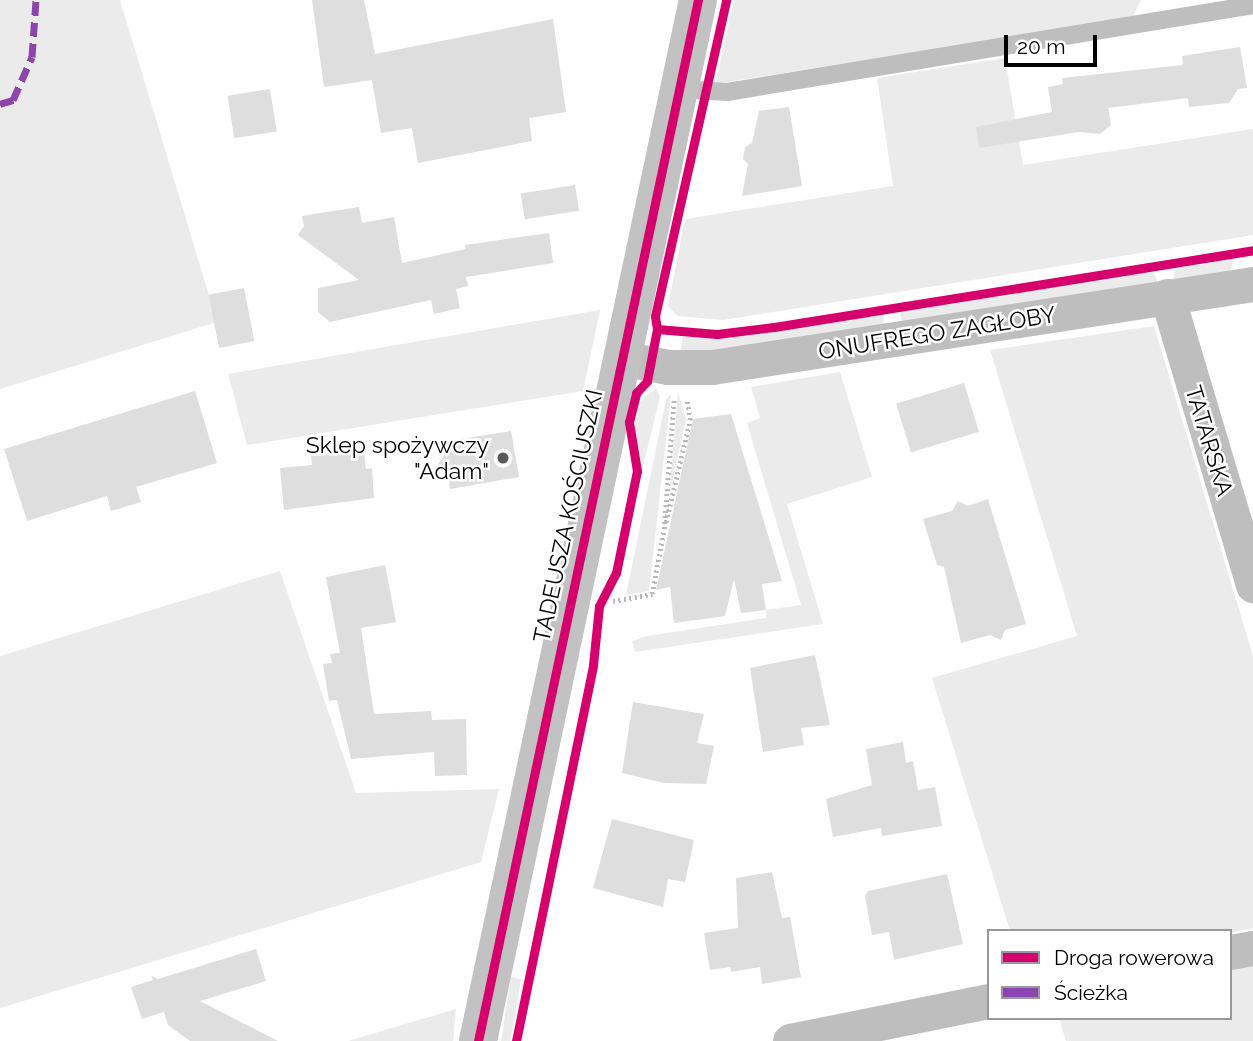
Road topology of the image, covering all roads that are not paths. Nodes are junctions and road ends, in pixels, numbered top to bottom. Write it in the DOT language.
graph roads {
  1 [pos="698,0"];
  2 [pos="1253,5"];
  3 [pos="679,89"];
  4 [pos="1253,284"];
  5 [pos="1167,296"];
  6 [pos="621,358"];
  7 [pos="1253,585"];
  8 [pos="1253,948"];
  9 [pos="1232,952"];
  10 [pos="987,1001"];
  11 [pos="478,1041"];
  12 [pos="790,1041"];
  1 -- 3 [label="street, TADEUSZA KOŚCIUSZKI"];
  2 -- 3 [label="lane"];
  3 -- 6 [label="street, TADEUSZA KOŚCIUSZKI"];
  4 -- 5 [label="street, ONUFREGO ZAGŁOBY"];
  5 -- 6 [label="street, ONUFREGO ZAGŁOBY"];
  5 -- 7 [label="street, TATARSKA"];
  6 -- 11 [label="street, TADEUSZA KOŚCIUSZKI"];
  8 -- 9 [label="street"];
  10 -- 12 [label="street"];
}
